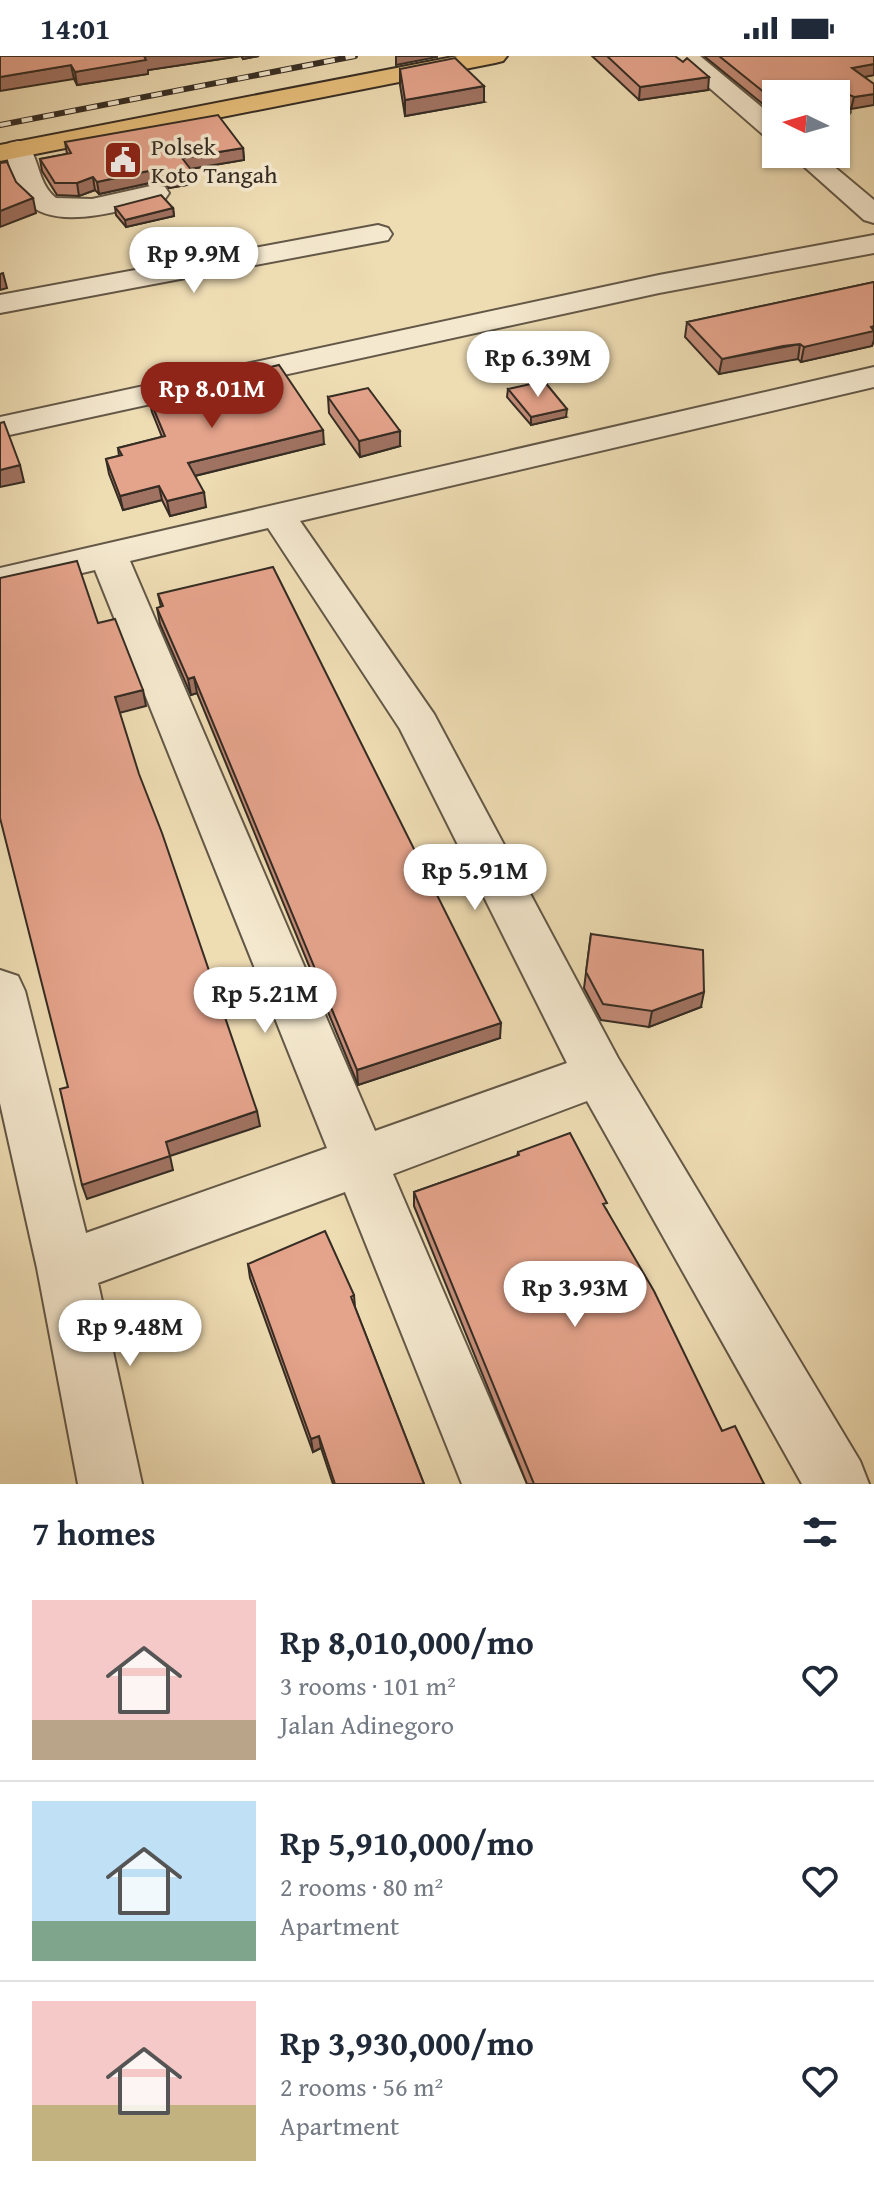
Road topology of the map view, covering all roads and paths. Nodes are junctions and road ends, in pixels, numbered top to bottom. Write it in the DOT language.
graph roads {
  1 [pos="409,56"];
  2 [pos="495,56"];
  3 [pos="685,56"];
  4 [pos="762,117"];
  5 [pos="6,146"];
  6 [pos="820,168"];
  7 [pos="155,193"];
  8 [pos="874,214"];
  9 [pos="378,234"];
  10 [pos="874,244"];
  11 [pos="0,304"];
  12 [pos="874,377"];
  13 [pos="0,427"];
  14 [pos="278,515"];
  15 [pos="109,556"];
  16 [pos="0,580"];
  17 [pos="0,991"];
  18 [pos="599,1074"];
  19 [pos="358,1161"];
  20 [pos="66,1268"];
  21 [pos="110,1484"];
  22 [pos="494,1484"];
  23 [pos="837,1484"];
  1 -- 5 [label="highway"];
  2 -- 5 [label="highway"];
  3 -- 4 [label="street"];
  5 -- 7 [label="street"];
  6 -- 8 [label="street"];
  9 -- 11 [label="street"];
  10 -- 13 [label="street"];
  12 -- 14 [label="street"];
  14 -- 15 [label="street"];
  14 -- 18 [label="street"];
  15 -- 16 [label="street"];
  15 -- 19 [label="street"];
  17 -- 20 [label="street"];
  18 -- 19 [label="street"];
  18 -- 23 [label="street"];
  19 -- 20 [label="street"];
  19 -- 22 [label="street"];
  20 -- 21 [label="street"];
}
